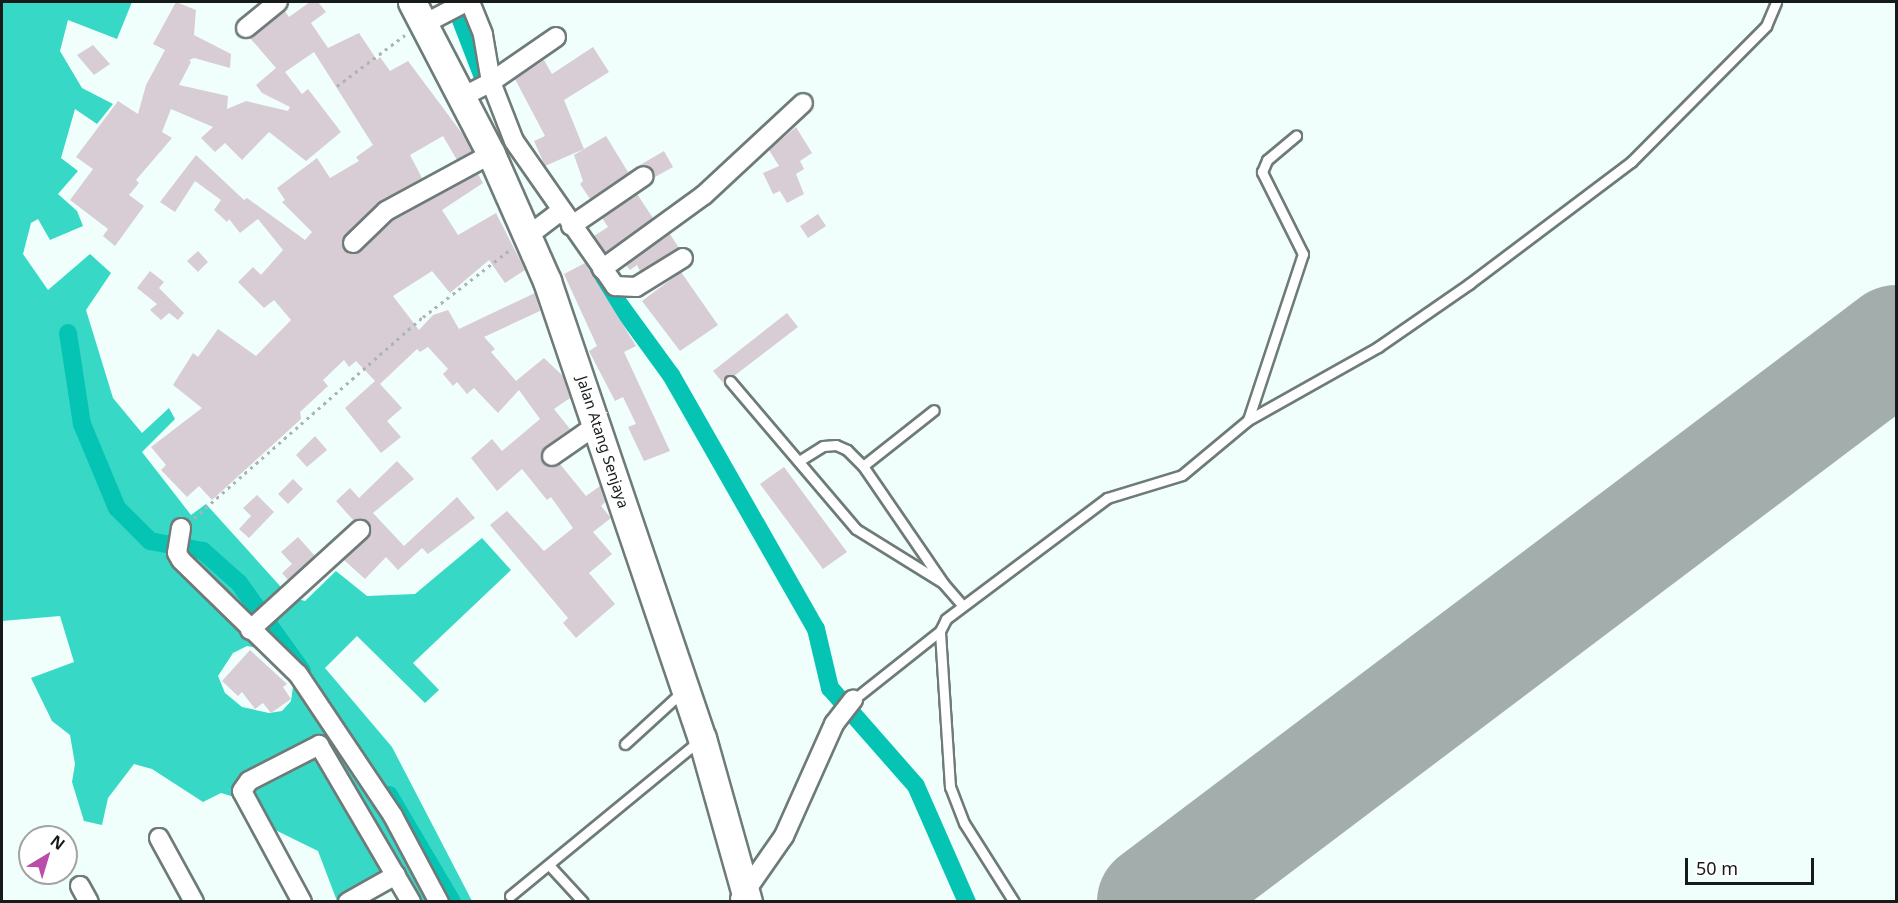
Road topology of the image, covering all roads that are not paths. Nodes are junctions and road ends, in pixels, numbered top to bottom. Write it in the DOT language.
graph roads {
  1 [pos="278,2"];
  2 [pos="466,2"];
  3 [pos="1776,2"];
  4 [pos="426,15"];
  5 [pos="246,28"];
  6 [pos="556,37"];
  7 [pos="489,83"];
  8 [pos="465,96"];
  9 [pos="803,103"];
  10 [pos="1296,136"];
  11 [pos="492,154"];
  12 [pos="644,177"];
  13 [pos="564,216"];
  14 [pos="537,229"];
  15 [pos="353,243"];
  16 [pos="683,258"];
  17 [pos="602,269"];
  18 [pos="730,381"];
  19 [pos="934,410"];
  20 [pos="1248,420"];
  21 [pos="598,424"];
  22 [pos="552,456"];
  23 [pos="799,461"];
  24 [pos="863,466"];
  25 [pos="181,528"];
  26 [pos="360,531"];
  27 [pos="943,583"];
  28 [pos="962,604"];
  29 [pos="252,627"];
  30 [pos="940,631"];
  31 [pos="685,689"];
  32 [pos="853,700"];
  33 [pos="702,738"];
  34 [pos="626,744"];
  35 [pos="159,838"];
  36 [pos="549,865"];
  37 [pos="396,875"];
  38 [pos="510,896"];
  39 [pos="743,899"];
  40 [pos="194,902"];
  41 [pos="302,902"];
  42 [pos="348,902"];
  43 [pos="411,902"];
  44 [pos="439,902"];
  45 [pos="582,902"];
  46 [pos="1014,902"];
  1 -- 5 [label="street"];
  2 -- 4 [label="street"];
  2 -- 7 [label="street"];
  3 -- 20 [label="lane"];
  4 -- 8 [label="main road, Jalan Atang Senjaya"];
  6 -- 7 [label="street"];
  7 -- 8 [label="street"];
  7 -- 13 [label="street"];
  8 -- 11 [label="main road, Jalan Atang Senjaya"];
  9 -- 17 [label="street"];
  10 -- 20 [label="lane"];
  11 -- 14 [label="main road, Jalan Atang Senjaya"];
  11 -- 15 [label="street"];
  12 -- 13 [label="street"];
  13 -- 14 [label="street"];
  13 -- 17 [label="street"];
  14 -- 21 [label="main road, Jalan Atang Senjaya"];
  16 -- 17 [label="street"];
  18 -- 23 [label="lane"];
  19 -- 24 [label="lane"];
  20 -- 28 [label="lane"];
  21 -- 22 [label="street"];
  21 -- 31 [label="main road, Jalan Atang Senjaya"];
  23 -- 24 [label="lane"];
  23 -- 27 [label="lane"];
  24 -- 27 [label="lane"];
  25 -- 29 [label="street"];
  26 -- 29 [label="street"];
  27 -- 28 [label="lane"];
  28 -- 30 [label="lane"];
  29 -- 44 [label="street"];
  30 -- 32 [label="lane"];
  30 -- 46 [label="lane"];
  31 -- 33 [label="main road, Jalan Atang Senjaya"];
  31 -- 34 [label="lane"];
  32 -- 39 [label="street"];
  33 -- 36 [label="lane"];
  33 -- 39 [label="main road, Jalan Atang Senjaya"];
  35 -- 40 [label="street"];
  36 -- 38 [label="lane"];
  36 -- 45 [label="lane"];
  37 -- 41 [label="street"];
  37 -- 42 [label="street"];
  37 -- 43 [label="street"];
}
